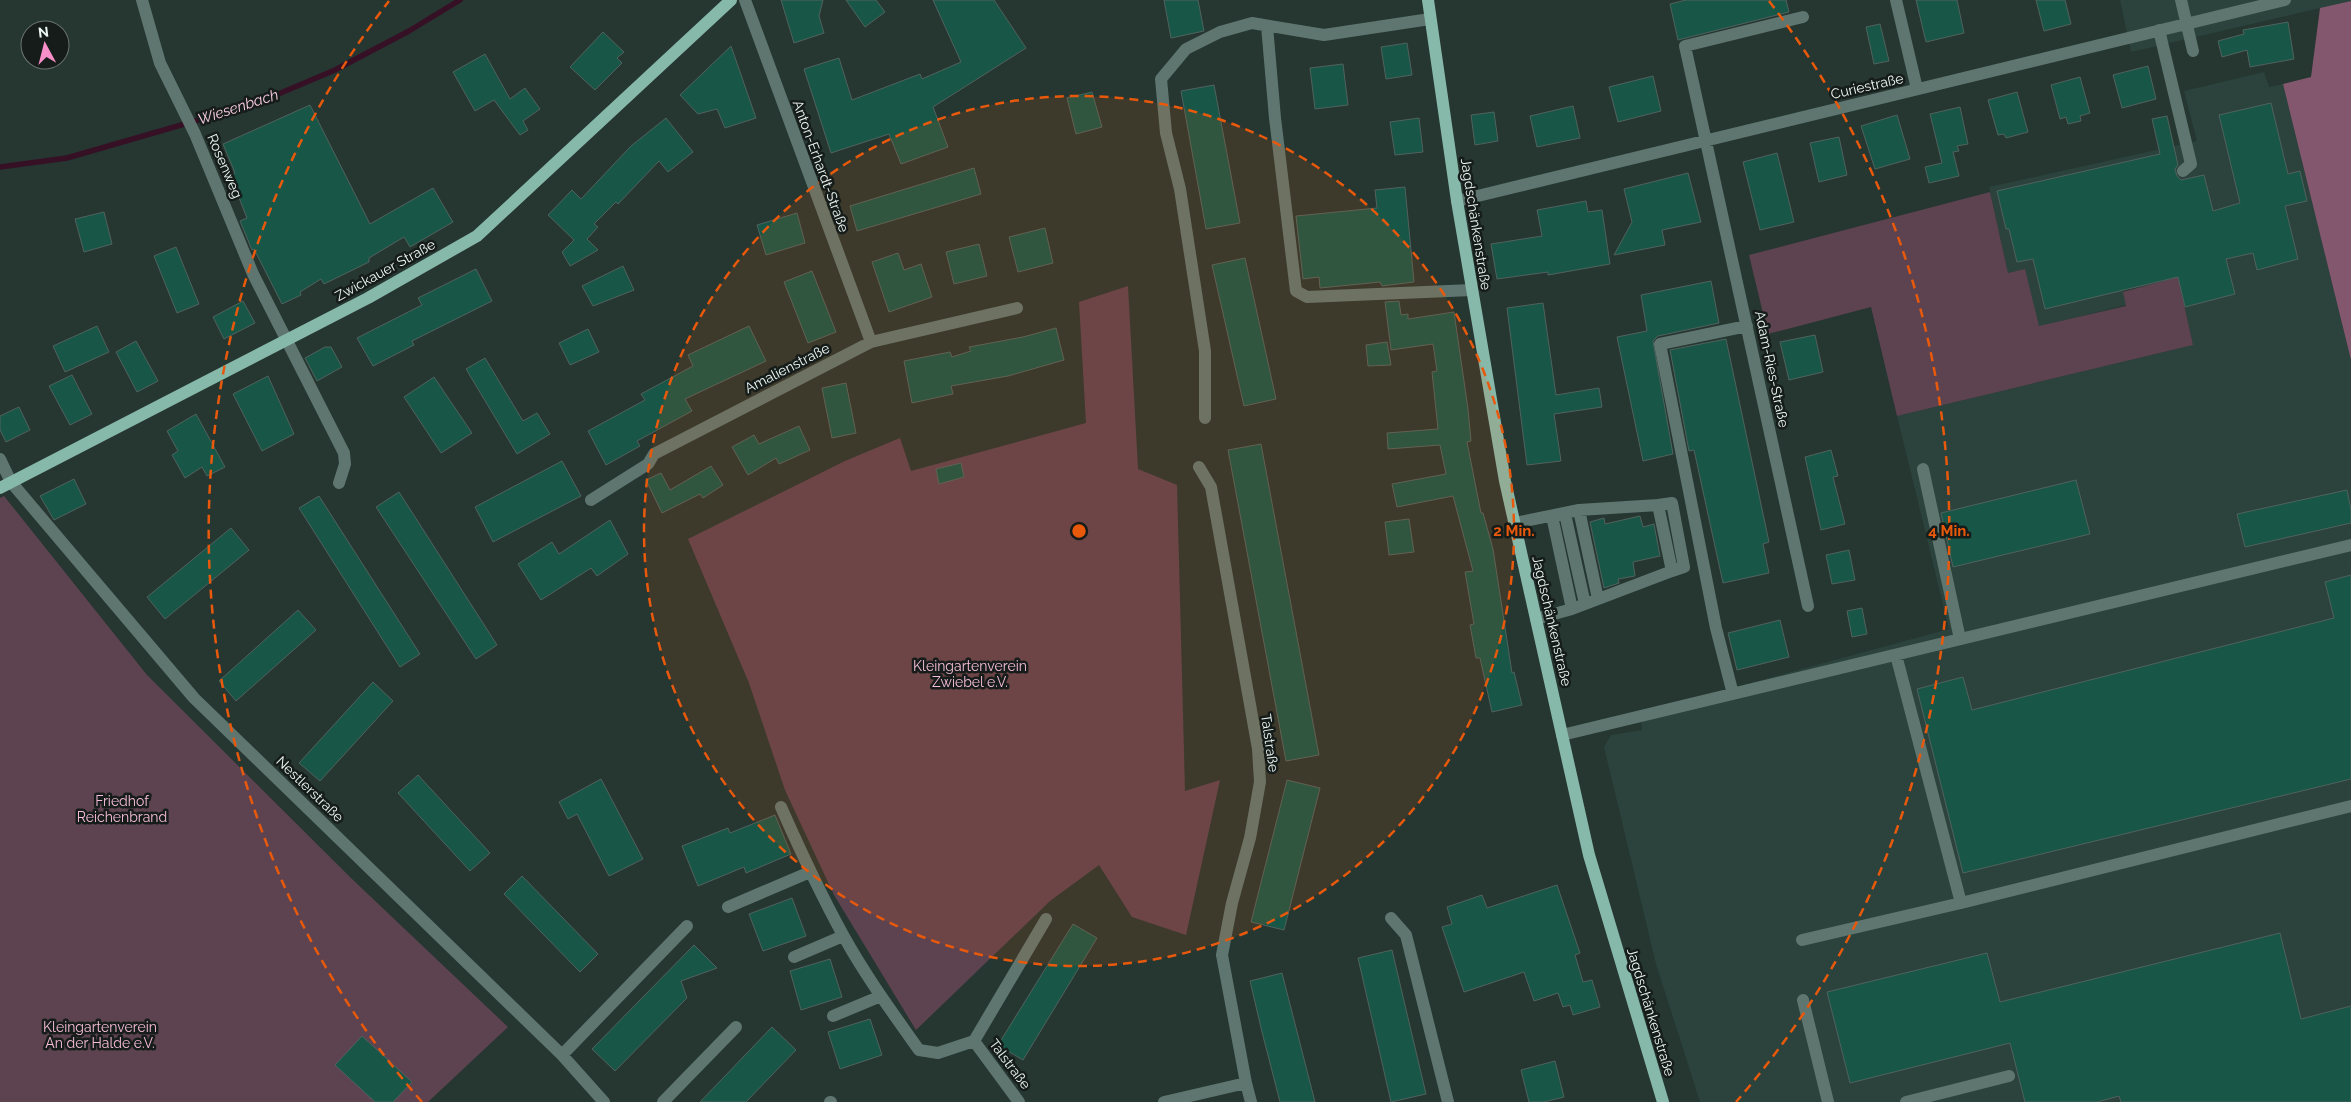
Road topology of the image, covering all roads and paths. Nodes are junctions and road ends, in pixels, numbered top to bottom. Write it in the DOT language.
graph roads {
  1 [pos="142,0"];
  2 [pos="730,0"];
  3 [pos="745,0"];
  4 [pos="1428,0"];
  5 [pos="1896,0"];
  6 [pos="2181,0"];
  7 [pos="2285,0"];
  8 [pos="1803,17"];
  9 [pos="1430,19"];
  10 [pos="2186,24"];
  11 [pos="1267,26"];
  12 [pos="2159,30"];
  13 [pos="2193,51"];
  14 [pos="1917,89"];
  15 [pos="1706,140"];
  16 [pos="2183,171"];
  17 [pos="1457,201"];
  18 [pos="1472,290"];
  19 [pos="1017,308"];
  20 [pos="1747,326"];
  21 [pos="286,341"];
  22 [pos="871,342"];
  23 [pos="1205,418"];
  24 [pos="0,459"];
  25 [pos="1199,468"];
  26 [pos="1922,469"];
  27 [pos="339,482"];
  28 [pos="6,485"];
  29 [pos="591,500"];
  30 [pos="1579,510"];
  31 [pos="1565,514"];
  32 [pos="1552,516"];
  33 [pos="1515,524"];
  34 [pos="2351,545"];
  35 [pos="1598,599"];
  36 [pos="1585,604"];
  37 [pos="1808,606"];
  38 [pos="1572,609"];
  39 [pos="1536,619"];
  40 [pos="1960,639"];
  41 [pos="1896,655"];
  42 [pos="1734,694"];
  43 [pos="1562,735"];
  44 [pos="2351,806"];
  45 [pos="781,807"];
  46 [pos="810,872"];
  47 [pos="1961,903"];
  48 [pos="728,907"];
  49 [pos="1391,918"];
  50 [pos="1046,919"];
  51 [pos="687,926"];
  52 [pos="843,936"];
  53 [pos="1802,940"];
  54 [pos="794,958"];
  55 [pos="880,996"];
  56 [pos="1803,1000"];
  57 [pos="833,1016"];
  58 [pos="736,1027"];
  59 [pos="974,1041"];
  60 [pos="562,1055"];
  61 [pos="2009,1076"];
  62 [pos="1246,1083"];
  63 [pos="1931,1099"];
  64 [pos="604,1102"];
  65 [pos="663,1102"];
  66 [pos="1019,1102"];
  67 [pos="1164,1102"];
  68 [pos="1251,1102"];
  69 [pos="1448,1102"];
  70 [pos="1663,1102"];
  71 [pos="1828,1102"];
  72 [pos="1906,1102"];
  1 -- 21 [label="street, Rosenweg"];
  2 -- 21 [label="main road, Zwickauer Straße"];
  3 -- 22 [label="street, Anton-Erhardt-Straße"];
  4 -- 9 [label="main road, Jagdschänkenstraße"];
  5 -- 14 [label="street"];
  6 -- 10 [label="street"];
  7 -- 10 [label="street, Curiestraße"];
  8 -- 15 [label="street, Adam-Ries-Straße"];
  9 -- 11 [label="street"];
  9 -- 17 [label="main road, Jagdschänkenstraße"];
  10 -- 12 [label="street, Curiestraße"];
  10 -- 13 [label="street"];
  11 -- 18 [label="street"];
  11 -- 23 [label="street"];
  12 -- 14 [label="street, Curiestraße"];
  12 -- 16 [label="street"];
  14 -- 15 [label="street, Curiestraße"];
  15 -- 17 [label="street, Curiestraße"];
  15 -- 20 [label="street, Adam-Ries-Straße"];
  17 -- 18 [label="main road, Jagdschänkenstraße"];
  18 -- 33 [label="main road, Jagdschänkenstraße"];
  19 -- 22 [label="street, Amalienstraße"];
  20 -- 37 [label="street, Adam-Ries-Straße"];
  20 -- 42 [label="street"];
  21 -- 27 [label="street, Rosenweg"];
  21 -- 28 [label="main road, Zwickauer Straße"];
  22 -- 29 [label="street, Amalienstraße"];
  24 -- 28 [label="street, Nestlerstraße"];
  25 -- 62 [label="street, Talstraße"];
  26 -- 40 [label="street"];
  28 -- 60 [label="street, Nestlerstraße"];
  30 -- 31 [label="street"];
  30 -- 35 [label="street"];
  30 -- 35 [label="street"];
  31 -- 32 [label="street"];
  31 -- 36 [label="street"];
  32 -- 33 [label="street"];
  32 -- 38 [label="street"];
  33 -- 39 [label="main road, Jagdschänkenstraße"];
  34 -- 40 [label="street"];
  35 -- 36 [label="street"];
  36 -- 38 [label="street"];
  38 -- 39 [label="street"];
  39 -- 43 [label="main road, Jagdschänkenstraße"];
  40 -- 41 [label="street"];
  41 -- 42 [label="street"];
  41 -- 47 [label="street"];
  42 -- 43 [label="street"];
  43 -- 70 [label="main road, Jagdschänkenstraße"];
  44 -- 47 [label="street"];
  45 -- 46 [label="street"];
  46 -- 48 [label="street"];
  46 -- 52 [label="street"];
  47 -- 53 [label="street"];
  49 -- 69 [label="street"];
  50 -- 59 [label="street"];
  51 -- 60 [label="street"];
  52 -- 54 [label="street"];
  52 -- 55 [label="street"];
  55 -- 57 [label="street"];
  55 -- 59 [label="street, Talstraße"];
  56 -- 71 [label="street"];
  58 -- 65 [label="street"];
  59 -- 66 [label="street, Talstraße"];
  60 -- 64 [label="street, Nestlerstraße"];
  61 -- 63 [label="street"];
  62 -- 67 [label="street"];
  62 -- 68 [label="street, Talstraße"];
  63 -- 72 [label="street"];
}
